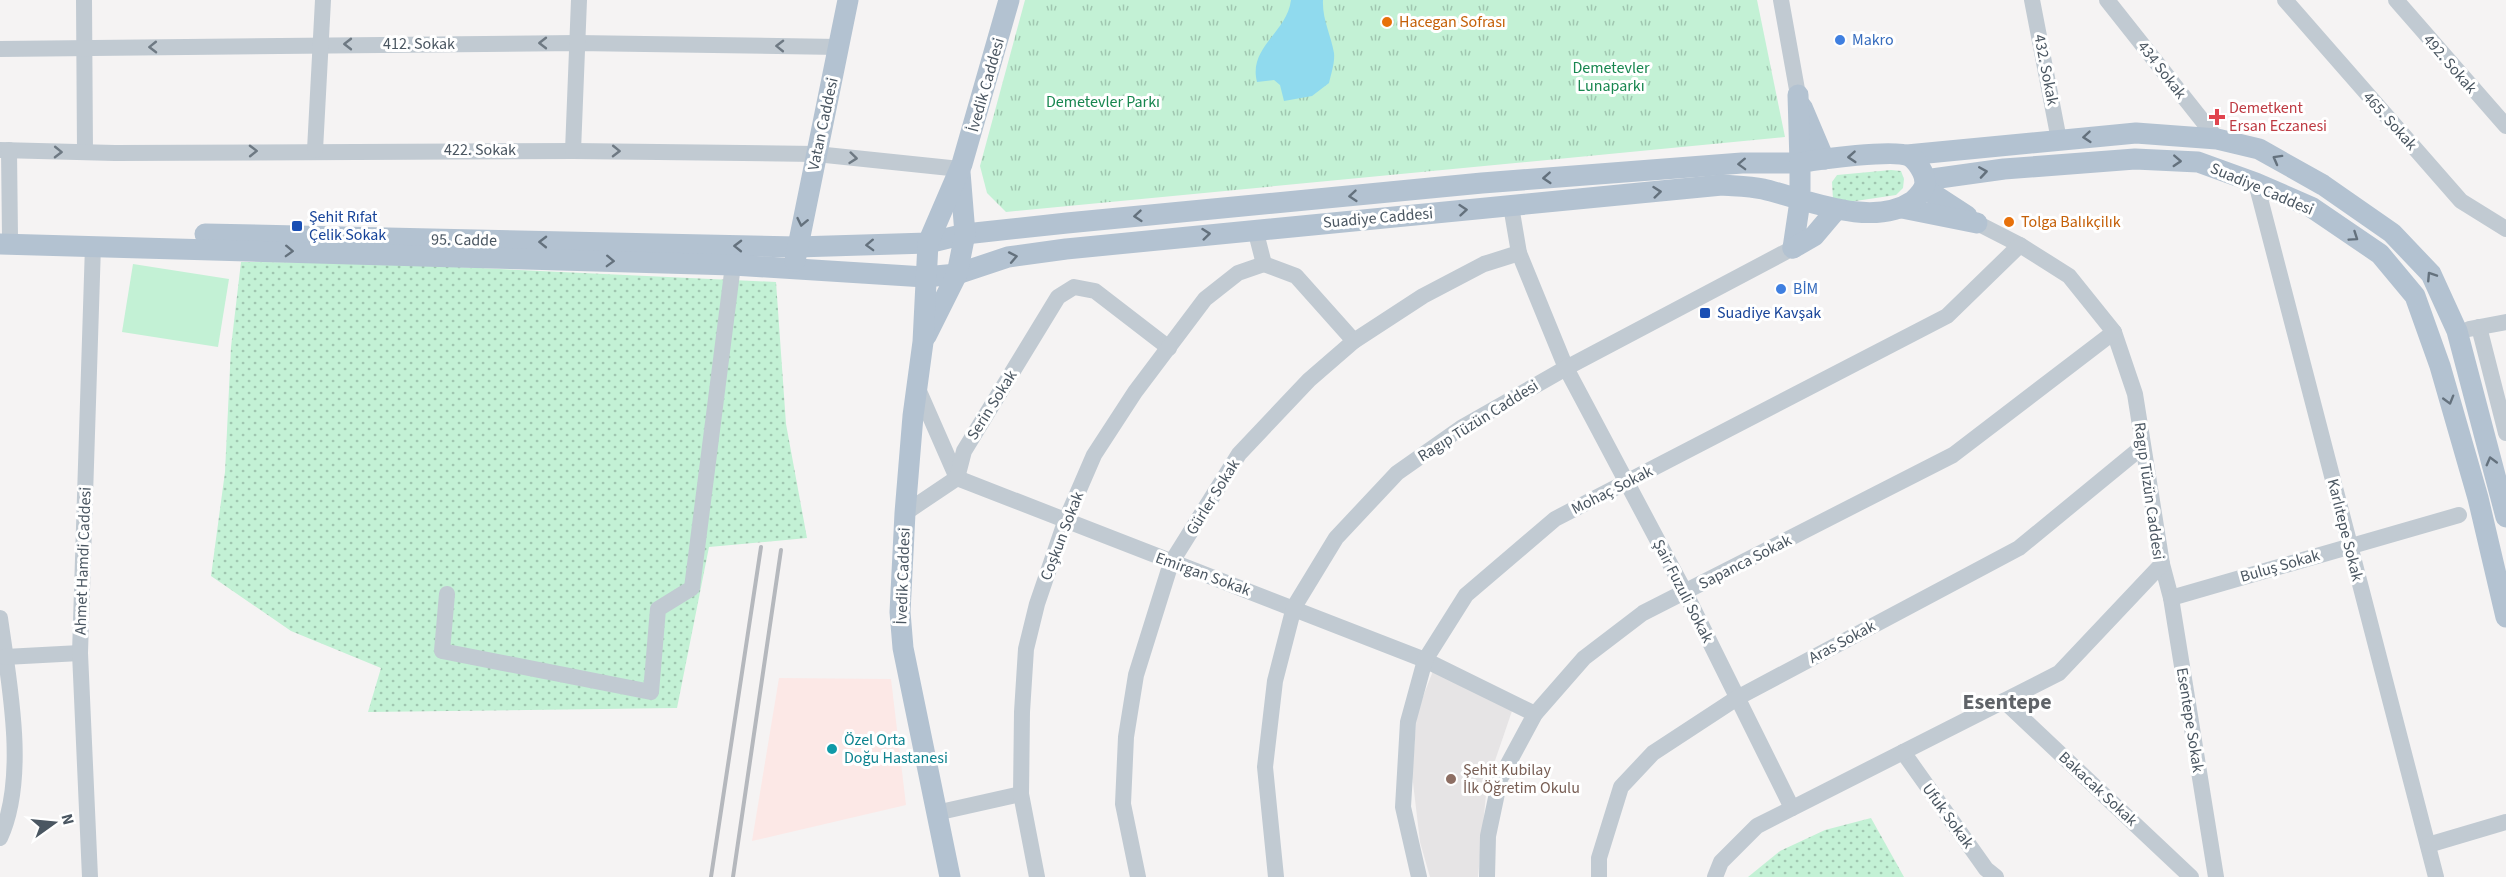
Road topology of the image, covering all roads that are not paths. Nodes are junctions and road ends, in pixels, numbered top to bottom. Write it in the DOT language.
graph roads {
  1 [pos="84,0"];
  2 [pos="323,0"];
  3 [pos="579,0"];
  4 [pos="848,0"];
  5 [pos="1010,0"];
  6 [pos="1781,0"];
  7 [pos="2032,0"];
  8 [pos="2107,0"];
  9 [pos="2285,0"];
  10 [pos="2396,0"];
  11 [pos="577,43"];
  12 [pos="320,44"];
  13 [pos="839,47"];
  14 [pos="85,48"];
  15 [pos="0,49"];
  16 [pos="1798,95"];
  17 [pos="2506,126"];
  18 [pos="2217,139"];
  19 [pos="2059,140"];
  20 [pos="4,150"];
  21 [pos="315,150"];
  22 [pos="573,151"];
  23 [pos="85,152"];
  24 [pos="816,154"];
  25 [pos="1907,155"];
  26 [pos="1824,159"];
  27 [pos="1800,163"];
  28 [pos="960,169"];
  29 [pos="2256,183"];
  30 [pos="1925,184"];
  31 [pos="1800,201"];
  32 [pos="1511,206"];
  33 [pos="1902,208"];
  34 [pos="1836,210"];
  35 [pos="1977,223"];
  36 [pos="1256,229"];
  37 [pos="2506,229"];
  38 [pos="965,234"];
  39 [pos="6,237"];
  40 [pos="93,239"];
  41 [pos="928,243"];
  42 [pos="2020,245"];
  43 [pos="797,247"];
  44 [pos="1793,248"];
  45 [pos="1520,253"];
  46 [pos="1264,264"];
  47 [pos="733,265"];
  48 [pos="795,268"];
  49 [pos="957,274"];
  50 [pos="925,277"];
  51 [pos="2506,322"];
  52 [pos="2479,327"];
  53 [pos="2457,331"];
  54 [pos="2114,332"];
  55 [pos="1354,341"];
  56 [pos="923,342"];
  57 [pos="1169,348"];
  58 [pos="1566,368"];
  59 [pos="918,389"];
  60 [pos="2506,434"];
  61 [pos="2142,447"];
  62 [pos="957,478"];
  63 [pos="1627,482"];
  64 [pos="905,513"];
  65 [pos="2458,515"];
  66 [pos="2506,517"];
  67 [pos="1065,522"];
  68 [pos="2349,546"];
  69 [pos="1171,563"];
  70 [pos="2162,564"];
  71 [pos="1685,592"];
  72 [pos="447,594"];
  73 [pos="2170,597"];
  74 [pos="1294,607"];
  75 [pos="2506,617"];
  76 [pos="0,618"];
  77 [pos="80,653"];
  78 [pos="5,657"];
  79 [pos="1425,660"];
  80 [pos="1737,698"];
  81 [pos="2004,701"];
  82 [pos="1535,714"];
  83 [pos="1903,752"];
  84 [pos="1021,794"];
  85 [pos="1792,808"];
  86 [pos="936,813"];
  87 [pos="2506,822"];
  88 [pos="0,838"];
  89 [pos="2428,845"];
  90 [pos="1985,874"];
  91 [pos="90,877"];
  92 [pos="950,877"];
  93 [pos="1037,877"];
  94 [pos="1138,877"];
  95 [pos="1276,877"];
  96 [pos="1419,877"];
  97 [pos="1487,877"];
  98 [pos="1599,877"];
  99 [pos="1715,877"];
  100 [pos="2191,877"];
  101 [pos="2216,877"];
  102 [pos="2436,877"];
  1 -- 14 [label="street"];
  2 -- 12 [label="street"];
  3 -- 11 [label="street"];
  4 -- 13 [label="main road, Vatan Caddesi"];
  5 -- 28 [label="main road, İvedik Caddesi"];
  6 -- 16 [label="street"];
  7 -- 19 [label="street, 432. Sokak"];
  8 -- 18 [label="street, 434 Sokak"];
  9 -- 37 [label="street, 465. Sokak"];
  10 -- 17 [label="street, 492. Sokak"];
  11 -- 12 [label="street, 412. Sokak, one-way"];
  13 -- 11 [label="street, 412. Sokak, one-way"];
  11 -- 22 [label="street"];
  12 -- 14 [label="street, 412. Sokak, one-way"];
  12 -- 21 [label="street"];
  13 -- 24 [label="main road, Vatan Caddesi"];
  14 -- 15 [label="street, 412. Sokak"];
  14 -- 23 [label="street"];
  16 -- 26 [label="main road"];
  16 -- 27 [label="main road"];
  18 -- 19 [label="main road, Suadiye Caddesi, one-way"];
  53 -- 18 [label="main road, Suadiye Caddesi, one-way"];
  19 -- 25 [label="main road, Suadiye Caddesi"];
  20 -- 23 [label="street, 422. Sokak, one-way"];
  20 -- 39 [label="street"];
  21 -- 22 [label="street, 422. Sokak"];
  23 -- 21 [label="street, 422. Sokak, one-way"];
  22 -- 24 [label="street, 422. Sokak, one-way"];
  24 -- 28 [label="street, 422. Sokak, one-way"];
  24 -- 43 [label="main road, Vatan Caddesi, one-way"];
  25 -- 26 [label="main road, Suadiye Caddesi, one-way"];
  25 -- 30 [label="main road"];
  26 -- 27 [label="main road, Suadiye Caddesi"];
  27 -- 31 [label="main road"];
  27 -- 38 [label="main road, Suadiye Caddesi, one-way"];
  28 -- 38 [label="main road, İvedik Caddesi"];
  28 -- 41 [label="main road, İvedik Caddesi"];
  30 -- 29 [label="main road, Suadiye Caddesi, one-way"];
  29 -- 68 [label="street, Karlıtepe Sokak"];
  29 -- 75 [label="main road, Suadiye Caddesi, one-way"];
  30 -- 33 [label="main road"];
  30 -- 35 [label="main road, Ragıp Tüzün Caddesi"];
  32 -- 31 [label="main road, Suadiye Caddesi, one-way"];
  31 -- 34 [label="main road, Suadiye Caddesi"];
  31 -- 44 [label="main road"];
  36 -- 32 [label="main road, Suadiye Caddesi, one-way"];
  32 -- 45 [label="street, Şair Fuzuli Sokak"];
  33 -- 34 [label="main road, Suadiye Caddesi"];
  33 -- 35 [label="main road, Ragıp Tüzün Caddesi"];
  34 -- 44 [label="main road, Ragıp Tüzün Caddesi"];
  35 -- 42 [label="street, Ragıp Tüzün Caddesi"];
  36 -- 46 [label="street"];
  49 -- 36 [label="main road, Suadiye Caddesi, one-way"];
  38 -- 41 [label="main road"];
  38 -- 49 [label="main road, İvedik Caddesi"];
  39 -- 40 [label="main road, 95. Cadde"];
  43 -- 40 [label="main road, 95. Cadde, one-way"];
  40 -- 47 [label="main road, 95. Cadde, one-way"];
  40 -- 77 [label="street, Ahmet Hamdi Caddesi"];
  41 -- 43 [label="main road, 95. Cadde, one-way"];
  41 -- 50 [label="main road, İvedik Caddesi"];
  42 -- 54 [label="street, Ragıp Tüzün Caddesi"];
  42 -- 63 [label="street, Mohaç Sokak"];
  43 -- 48 [label="main road, Vatan Caddesi"];
  44 -- 58 [label="street, Ragıp Tüzün Caddesi"];
  45 -- 55 [label="street, Gürler Sokak"];
  45 -- 58 [label="street, Şair Fuzuli Sokak"];
  46 -- 55 [label="street"];
  46 -- 57 [label="street, Coşkun Sokak"];
  47 -- 48 [label="main road, 95. Cadde"];
  47 -- 72 [label="street"];
  48 -- 50 [label="main road, 95. Cadde"];
  49 -- 50 [label="main road"];
  49 -- 56 [label="main road, İvedik Caddesi"];
  50 -- 56 [label="main road, İvedik Caddesi"];
  51 -- 52 [label="street"];
  52 -- 53 [label="street"];
  52 -- 60 [label="street"];
  66 -- 53 [label="main road, Suadiye Caddesi, one-way"];
  54 -- 61 [label="street, Ragıp Tüzün Caddesi"];
  54 -- 71 [label="street, Sapanca Sokak"];
  55 -- 69 [label="street, Gürler Sokak"];
  56 -- 59 [label="main road, İvedik Caddesi"];
  57 -- 62 [label="street, Serin Sokak"];
  57 -- 67 [label="street, Coşkun Sokak"];
  58 -- 63 [label="street, Şair Fuzuli Sokak"];
  58 -- 74 [label="street, Ragıp Tüzün Caddesi"];
  59 -- 62 [label="street"];
  59 -- 64 [label="main road, İvedik Caddesi"];
  61 -- 70 [label="street, Ragıp Tüzün Caddesi"];
  61 -- 80 [label="street, Aras Sokak"];
  62 -- 64 [label="street"];
  62 -- 67 [label="street, Emirgan Sokak"];
  63 -- 71 [label="street, Şair Fuzuli Sokak"];
  63 -- 79 [label="street, Mohaç Sokak"];
  64 -- 86 [label="main road, İvedik Caddesi"];
  65 -- 68 [label="street, Buluş Sokak"];
  67 -- 69 [label="street, Emirgan Sokak"];
  67 -- 84 [label="street, Coşkun Sokak"];
  68 -- 73 [label="street, Buluş Sokak"];
  68 -- 89 [label="street, Karlıtepe Sokak"];
  69 -- 74 [label="street, Emirgan Sokak"];
  69 -- 94 [label="street, Gürler Sokak"];
  70 -- 73 [label="street, Esentepe Sokak"];
  70 -- 81 [label="street, Ragıp Tüzün Caddesi"];
  71 -- 80 [label="street, Şair Fuzuli Sokak"];
  71 -- 82 [label="street, Sapanca Sokak"];
  73 -- 101 [label="street, Esentepe Sokak"];
  74 -- 79 [label="street, Emirgan Sokak"];
  74 -- 95 [label="street, Ragıp Tüzün Caddesi"];
  76 -- 78 [label="street"];
  77 -- 78 [label="street"];
  77 -- 91 [label="street, Ahmet Hamdi Caddesi"];
  78 -- 88 [label="street"];
  79 -- 82 [label="street, Emirgan Sokak"];
  79 -- 96 [label="street, Mohaç Sokak"];
  80 -- 85 [label="street, Şair Fuzuli Sokak"];
  80 -- 98 [label="street, Aras Sokak"];
  81 -- 83 [label="street, Ragıp Tüzün Caddesi"];
  81 -- 100 [label="street, Bakacak Sokak"];
  82 -- 97 [label="street, Sapanca Sokak"];
  83 -- 85 [label="street, Ragıp Tüzün Caddesi"];
  83 -- 90 [label="street, Ufuk Sokak"];
  84 -- 86 [label="street"];
  84 -- 93 [label="street, Coşkun Sokak"];
  85 -- 99 [label="street, Ragıp Tüzün Caddesi"];
  86 -- 92 [label="main road, İvedik Caddesi"];
  87 -- 89 [label="street"];
  89 -- 102 [label="street, Karlıtepe Sokak"];
}
